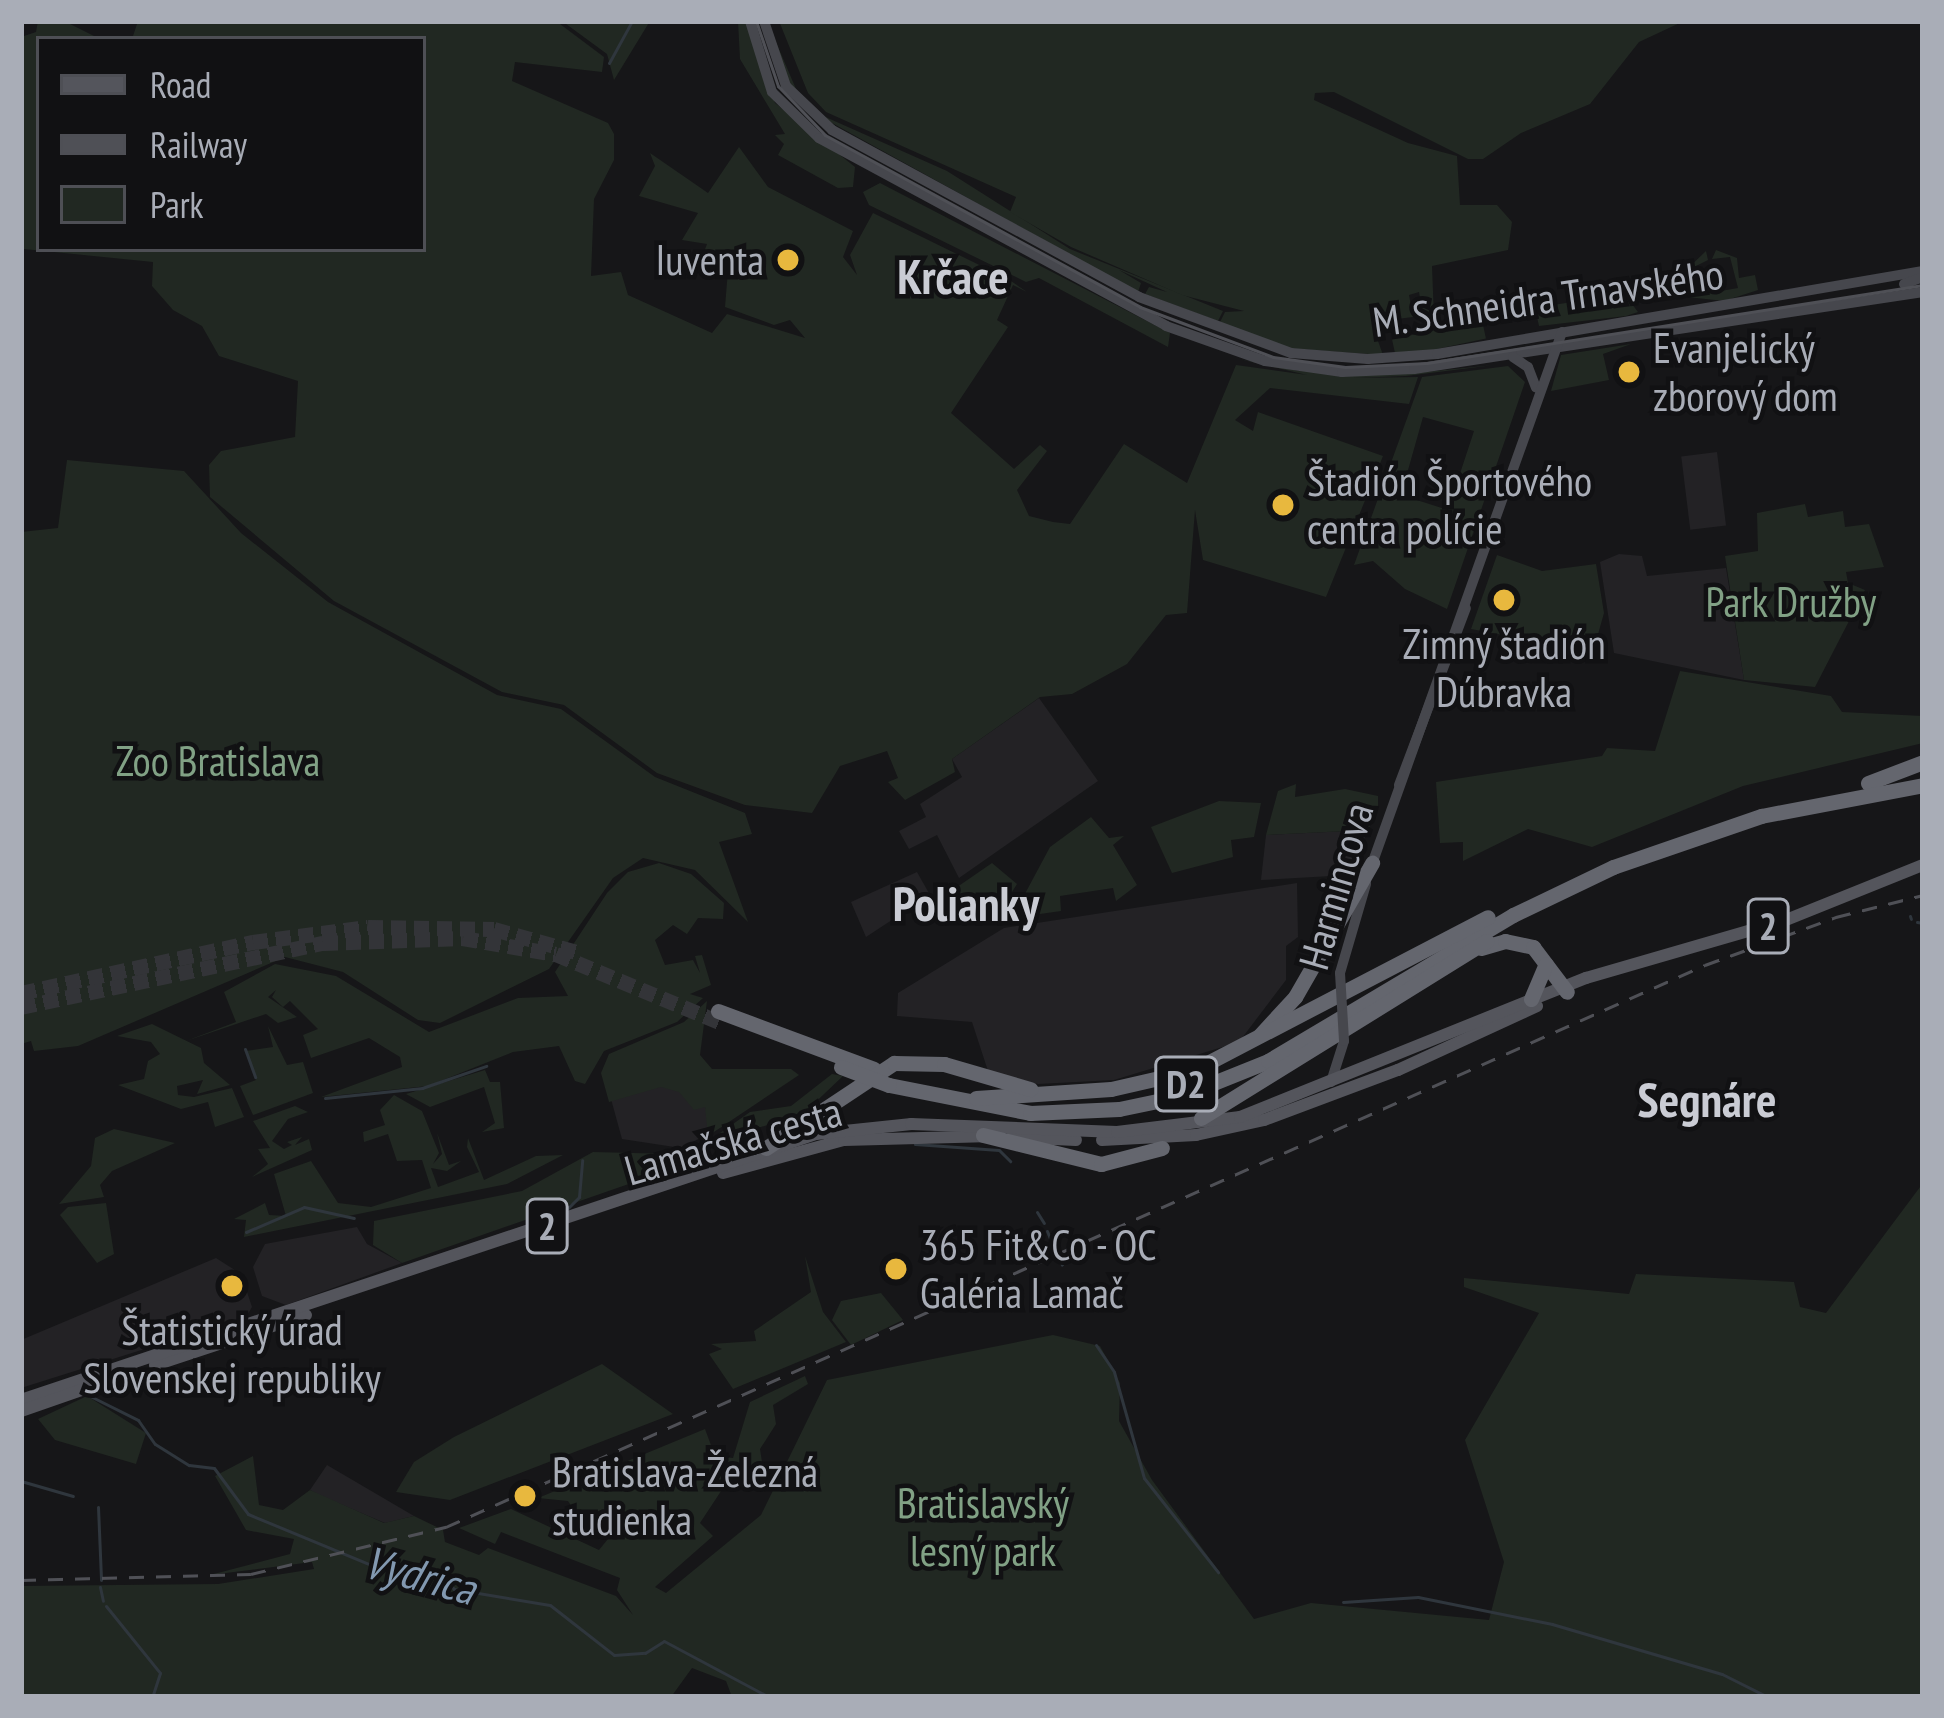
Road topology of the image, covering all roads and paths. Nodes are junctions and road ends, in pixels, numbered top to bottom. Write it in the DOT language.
graph roads {
  1 [pos="750,21"];
  2 [pos="764,21"];
  3 [pos="1923,274"];
  4 [pos="1904,284"];
  5 [pos="1923,292"];
  6 [pos="1562,331"];
  7 [pos="1537,335"];
  8 [pos="1551,351"];
  9 [pos="1513,357"];
  10 [pos="1537,392"];
  11 [pos="1923,762"];
  12 [pos="1923,776"];
  13 [pos="1868,783"];
  14 [pos="1923,785"];
  15 [pos="1699,835"];
  16 [pos="1372,863"];
  17 [pos="1923,865"];
  18 [pos="1489,917"];
  19 [pos="1467,953"];
  20 [pos="1546,962"];
  21 [pos="1562,991"];
  22 [pos="1531,999"];
  23 [pos="720,1017"];
  24 [pos="1344,1041"];
  25 [pos="1235,1054"];
  26 [pos="1298,1058"];
  27 [pos="1360,1080"];
  28 [pos="893,1081"];
  29 [pos="1212,1086"];
  30 [pos="1327,1087"];
  31 [pos="1069,1093"];
  32 [pos="976,1098"];
  33 [pos="1201,1118"];
  34 [pos="983,1136"];
  35 [pos="766,1148"];
  36 [pos="1162,1148"];
  37 [pos="570,1221"];
  38 [pos="263,1324"];
  39 [pos="21,1400"];
  40 [pos="21,1411"];
  1 -- 9 [label="main road, M. Schneidra Trnavského"];
  2 -- 7 [label="main road, M. Schneidra Trnavského"];
  3 -- 4 [label="main road"];
  3 -- 6 [label="main road, M. Schneidra Trnavského"];
  5 -- 8 [label="main road, M. Schneidra Trnavského"];
  6 -- 7 [label="main road, M. Schneidra Trnavského"];
  6 -- 8 [label="main road, Harmincova"];
  7 -- 8 [label="main road"];
  8 -- 9 [label="main road, M. Schneidra Trnavského"];
  8 -- 10 [label="main road, Harmincova"];
  9 -- 10 [label="main road"];
  10 -- 16 [label="main road, Harmincova"];
  11 -- 13 [label="highway"];
  12 -- 13 [label="highway, D2"];
  13 -- 18 [label="highway, D2"];
  14 -- 15 [label="highway, D2"];
  15 -- 19 [label="highway"];
  15 -- 29 [label="highway, D2"];
  16 -- 24 [label="main road, Harmincova, bridge"];
  16 -- 25 [label="highway"];
  17 -- 21 [label="main road, Lamačská cesta / 2"];
  18 -- 25 [label="highway"];
  18 -- 32 [label="highway, D2"];
  19 -- 20 [label="highway"];
  19 -- 26 [label="highway"];
  20 -- 21 [label="highway"];
  20 -- 22 [label="highway"];
  21 -- 22 [label="main road, Lamačská cesta / 2"];
  21 -- 27 [label="main road, Lamačská cesta / 2"];
  22 -- 27 [label="main road, Lamačská cesta / 2"];
  23 -- 28 [label="highway, D2, bridge"];
  24 -- 27 [label="main road, Harmincova"];
  24 -- 30 [label="main road"];
  25 -- 31 [label="highway"];
  26 -- 29 [label="highway"];
  26 -- 33 [label="highway"];
  27 -- 30 [label="main road, Lamačská cesta / 2"];
  27 -- 34 [label="main road, Lamačská cesta / 2"];
  28 -- 29 [label="highway, D2"];
  28 -- 32 [label="highway, D2"];
  30 -- 35 [label="main road, Lamačská cesta / 2"];
  31 -- 32 [label="highway"];
  31 -- 35 [label="highway"];
  34 -- 36 [label="highway"];
  34 -- 37 [label="main road, Lamačská cesta / 2"];
  35 -- 37 [label="main road, Lamačská cesta / 2"];
  37 -- 38 [label="main road, Lamačská cesta / 2"];
  38 -- 39 [label="main road, Lamačská cesta / 2"];
  38 -- 40 [label="main road, Lamačská cesta / 2"];
}
